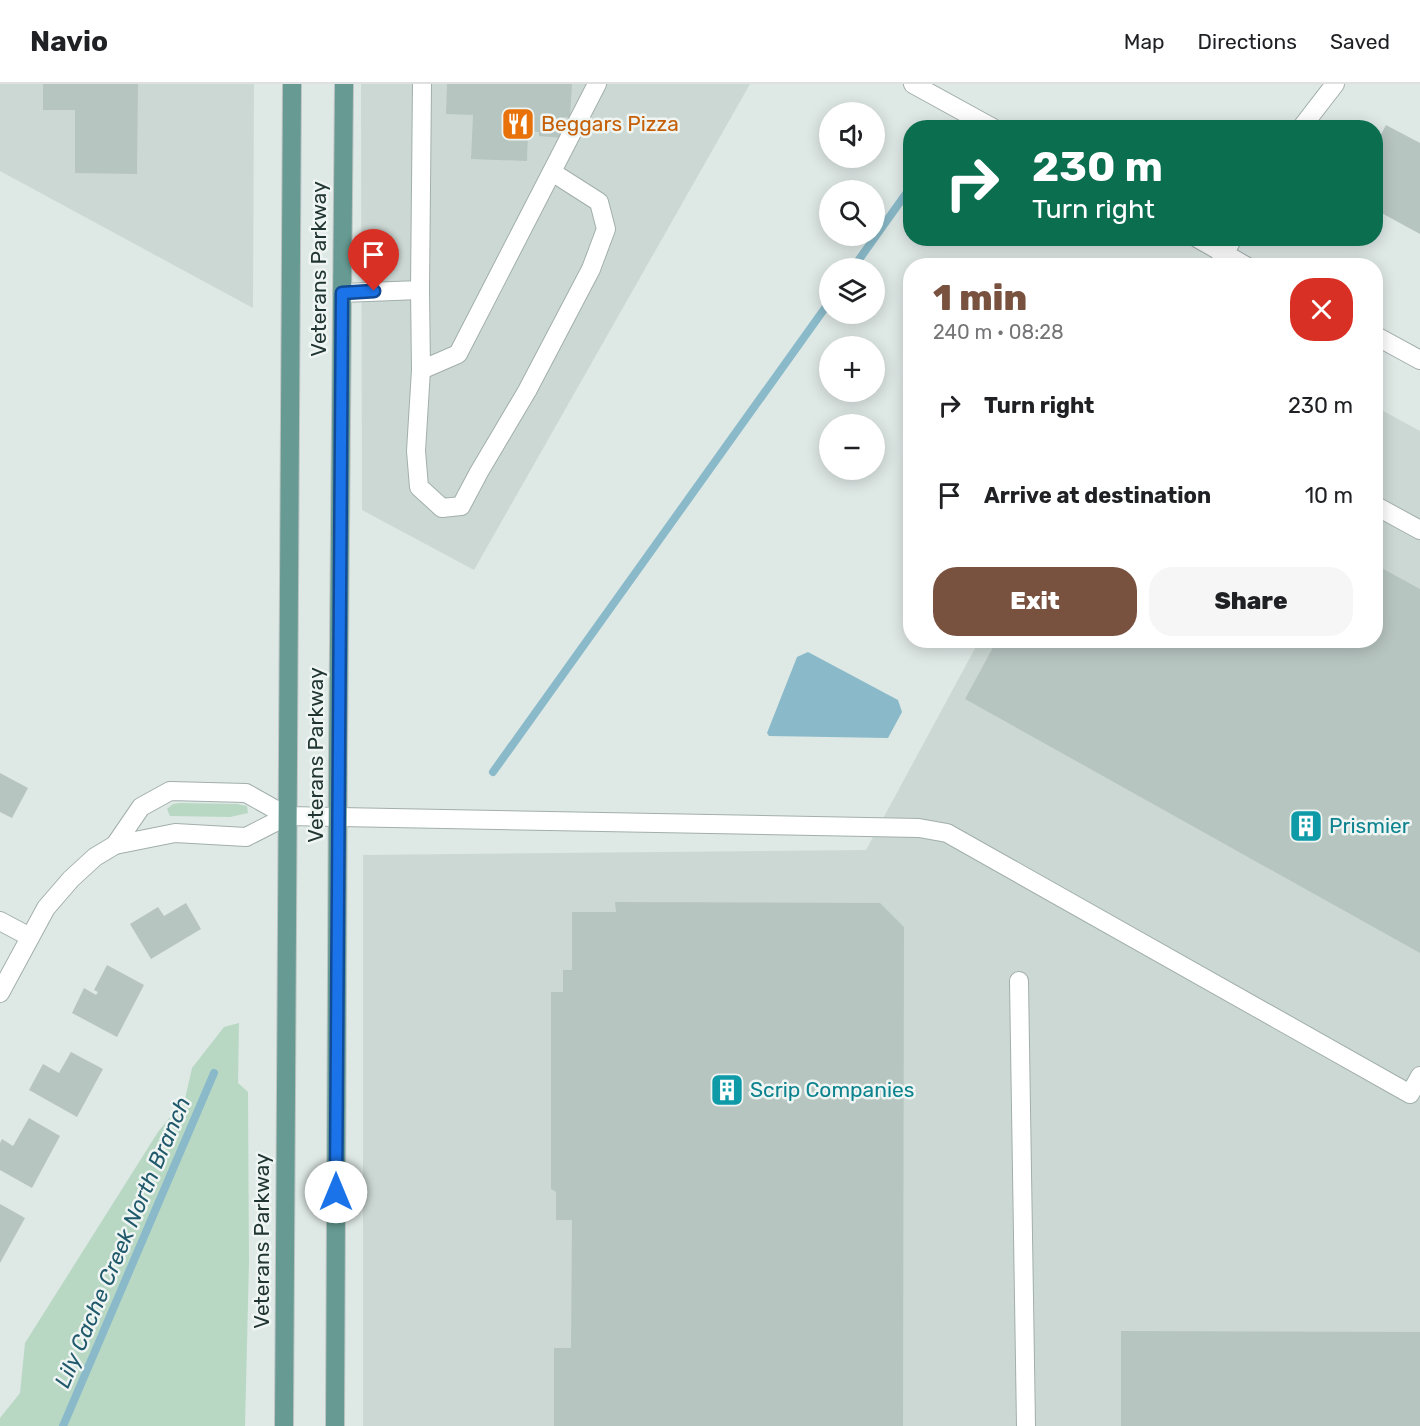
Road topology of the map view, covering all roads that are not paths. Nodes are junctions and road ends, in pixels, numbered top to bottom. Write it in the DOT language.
graph roads {
  1 [pos="292,84"];
  2 [pos="344,84"];
  3 [pos="422,84"];
  4 [pos="597,84"];
  5 [pos="914,84"];
  6 [pos="1335,84"];
  7 [pos="979,120"];
  8 [pos="1307,120"];
  9 [pos="552,172"];
  10 [pos="420,290"];
  11 [pos="342,293"];
  12 [pos="1383,340"];
  13 [pos="1420,360"];
  14 [pos="421,370"];
  15 [pos="1383,510"];
  16 [pos="1420,530"];
  17 [pos="287,816"];
  18 [pos="338,817"];
  19 [pos="115,845"];
  20 [pos="0,921"];
  21 [pos="30,937"];
  22 [pos="1019,981"];
  23 [pos="0,993"];
  24 [pos="1420,1076"];
  25 [pos="284,1426"];
  26 [pos="335,1426"];
  27 [pos="1026,1426"];
  1 -- 17 [label="main road, Veterans Parkway"];
  2 -- 11 [label="main road, Veterans Parkway"];
  3 -- 10 [label="street"];
  4 -- 9 [label="street"];
  5 -- 7 [label="street"];
  6 -- 8 [label="street"];
  9 -- 14 [label="street"];
  9 -- 14 [label="street"];
  10 -- 11 [label="street"];
  10 -- 14 [label="street"];
  11 -- 18 [label="main road, Veterans Parkway"];
  12 -- 13 [label="street"];
  15 -- 16 [label="street"];
  17 -- 18 [label="street"];
  17 -- 19 [label="street"];
  17 -- 19 [label="street"];
  17 -- 25 [label="main road, Veterans Parkway"];
  18 -- 24 [label="street"];
  18 -- 26 [label="main road, Veterans Parkway"];
  19 -- 21 [label="street"];
  20 -- 21 [label="street"];
  21 -- 23 [label="street"];
  22 -- 27 [label="street"];
}
